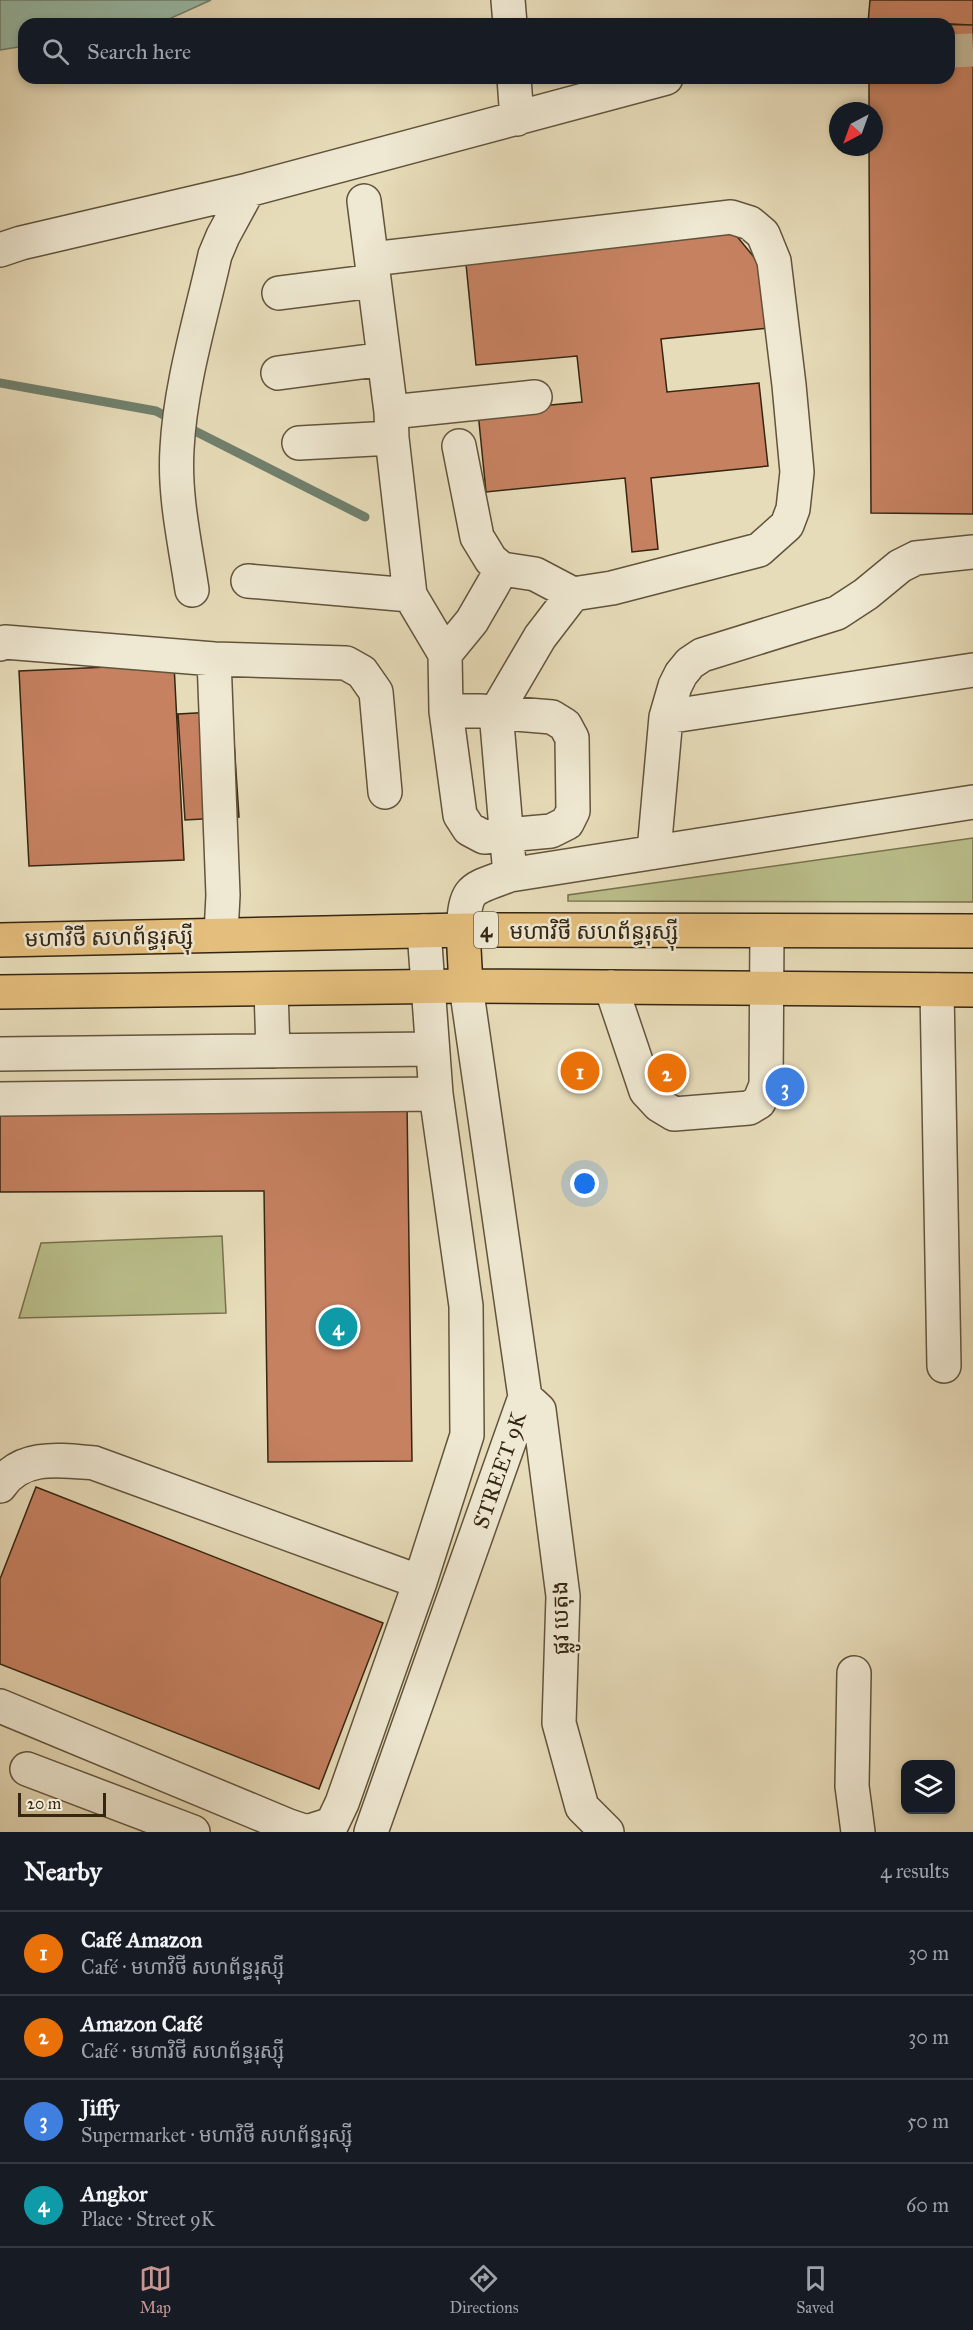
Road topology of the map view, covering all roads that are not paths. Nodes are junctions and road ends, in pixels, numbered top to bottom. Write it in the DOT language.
graph roads {
  1 [pos="508,0"];
  2 [pos="510,18"];
  3 [pos="514,84"];
  4 [pos="644,84"];
  5 [pos="517,119"];
  6 [pos="248,190"];
  7 [pos="364,201"];
  8 [pos="0,250"];
  9 [pos="373,270"];
  10 [pos="279,292"];
  11 [pos="384,359"];
  12 [pos="278,373"];
  13 [pos="535,398"];
  14 [pos="391,425"];
  15 [pos="299,443"];
  16 [pos="459,447"];
  17 [pos="973,552"];
  18 [pos="502,569"];
  19 [pos="248,580"];
  20 [pos="192,590"];
  21 [pos="573,594"];
  22 [pos="410,595"];
  23 [pos="0,644"];
  24 [pos="446,654"];
  25 [pos="214,659"];
  26 [pos="973,670"];
  27 [pos="446,711"];
  28 [pos="496,712"];
  29 [pos="666,717"];
  30 [pos="385,792"];
  31 [pos="973,802"];
  32 [pos="506,836"];
  33 [pos="654,851"];
  34 [pos="510,875"];
  35 [pos="463,930"];
  36 [pos="424,931"];
  37 [pos="767,931"];
  38 [pos="973,932"];
  39 [pos="220,934"];
  40 [pos="0,940"];
  41 [pos="466,986"];
  42 [pos="611,987"];
  43 [pos="428,988"];
  44 [pos="271,989"];
  45 [pos="767,989"];
  46 [pos="938,990"];
  47 [pos="973,990"];
  48 [pos="0,992"];
  49 [pos="432,1049"];
  50 [pos="273,1051"];
  51 [pos="80,1053"];
  52 [pos="0,1054"];
  53 [pos="435,1094"];
  54 [pos="80,1098"];
  55 [pos="0,1099"];
  56 [pos="944,1366"];
  57 [pos="525,1397"];
  58 [pos="0,1486"];
  59 [pos="420,1582"];
  60 [pos="854,1673"];
  61 [pos="0,1706"];
  62 [pos="27,1769"];
  63 [pos="193,1832"];
  64 [pos="371,1832"];
  65 [pos="607,1832"];
  66 [pos="858,1832"];
  1 -- 2 [label="street"];
  3 -- 5 [label="street"];
  4 -- 5 [label="street"];
  5 -- 6 [label="street"];
  6 -- 8 [label="street"];
  6 -- 20 [label="street"];
  7 -- 9 [label="street"];
  9 -- 10 [label="street"];
  9 -- 11 [label="street"];
  9 -- 21 [label="street"];
  11 -- 12 [label="street"];
  11 -- 14 [label="street"];
  13 -- 14 [label="street"];
  14 -- 15 [label="street"];
  14 -- 22 [label="street"];
  16 -- 18 [label="street"];
  17 -- 29 [label="street"];
  18 -- 21 [label="street"];
  18 -- 24 [label="street"];
  19 -- 22 [label="street"];
  21 -- 28 [label="street"];
  22 -- 24 [label="street"];
  23 -- 25 [label="street"];
  24 -- 27 [label="street"];
  25 -- 30 [label="street"];
  25 -- 39 [label="street"];
  26 -- 29 [label="street"];
  27 -- 28 [label="street"];
  27 -- 32 [label="street"];
  28 -- 32 [label="street"];
  28 -- 32 [label="street"];
  29 -- 33 [label="street"];
  31 -- 33 [label="street"];
  32 -- 34 [label="street"];
  33 -- 34 [label="street"];
  34 -- 35 [label="street"];
  35 -- 36 [label="highway, មហាវិថី សហព័ន្ធរុស្ស៊ី / 4"];
  35 -- 37 [label="highway, មហាវិថី សហព័ន្ធរុស្ស៊ី / 4"];
  35 -- 41 [label="highway"];
  36 -- 39 [label="highway, មហាវិថី សហព័ន្ធរុស្ស៊ី / 4"];
  36 -- 43 [label="street"];
  37 -- 38 [label="highway, មហាវិថី សហព័ន្ធរុស្ស៊ី / 4"];
  37 -- 45 [label="street"];
  39 -- 40 [label="highway, មហាវិថី សហព័ន្ធរុស្ស៊ី / 4"];
  41 -- 42 [label="highway"];
  41 -- 43 [label="highway"];
  41 -- 57 [label="street, STREET 9K"];
  42 -- 45 [label="highway"];
  42 -- 45 [label="street"];
  43 -- 44 [label="highway"];
  43 -- 49 [label="street"];
  44 -- 48 [label="highway"];
  44 -- 50 [label="street"];
  45 -- 46 [label="highway"];
  46 -- 47 [label="highway"];
  46 -- 56 [label="street"];
  49 -- 50 [label="street"];
  49 -- 53 [label="street"];
  50 -- 51 [label="street"];
  51 -- 52 [label="street"];
  51 -- 54 [label="street"];
  53 -- 54 [label="street"];
  53 -- 59 [label="street"];
  54 -- 55 [label="street"];
  57 -- 64 [label="street, STREET 9K"];
  57 -- 65 [label="street, ផ្លូវ បេតុង"];
  58 -- 59 [label="street"];
  59 -- 61 [label="street"];
  60 -- 66 [label="street"];
  62 -- 63 [label="street"];
}
